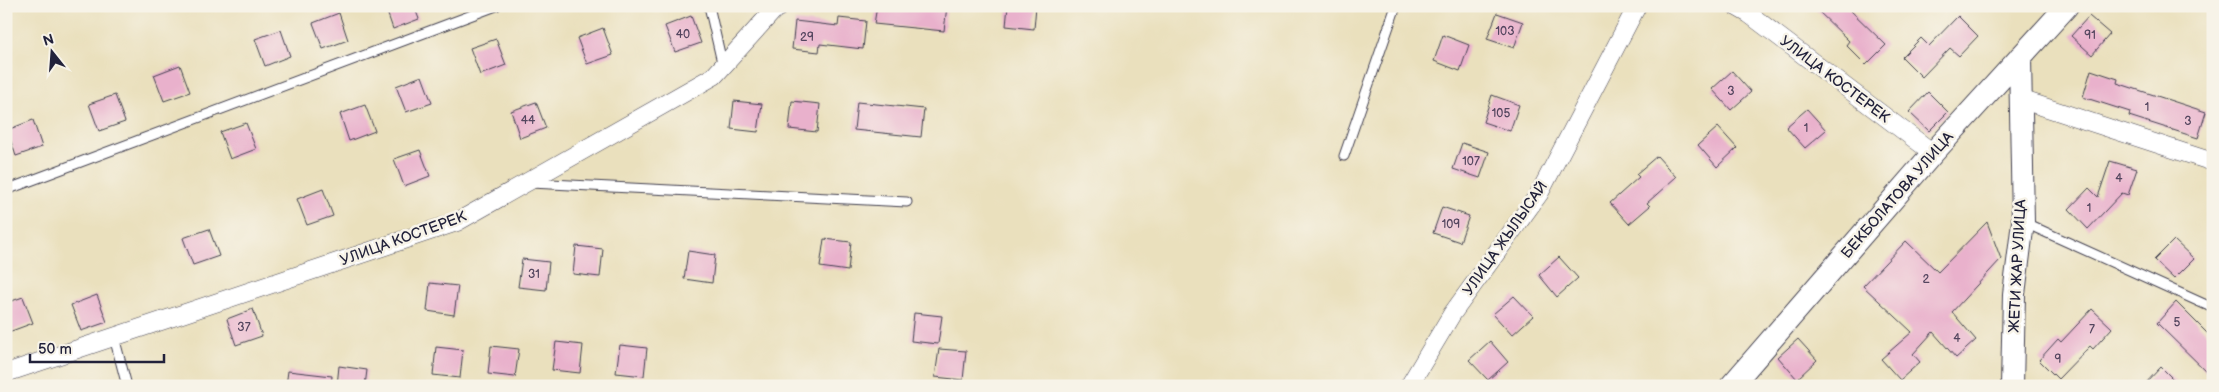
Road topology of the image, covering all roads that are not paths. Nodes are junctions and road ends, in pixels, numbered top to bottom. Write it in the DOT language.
graph roads {
  1 [pos="496,6"];
  2 [pos="709,6"];
  3 [pos="781,6"];
  4 [pos="1396,6"];
  5 [pos="1637,6"];
  6 [pos="1735,6"];
  7 [pos="2067,6"];
  8 [pos="2020,57"];
  9 [pos="723,67"];
  10 [pos="2020,99"];
  11 [pos="1933,153"];
  12 [pos="1344,156"];
  13 [pos="2213,162"];
  14 [pos="526,183"];
  15 [pos="6,190"];
  16 [pos="907,202"];
  17 [pos="2023,222"];
  18 [pos="2213,308"];
  19 [pos="114,337"];
  20 [pos="6,373"];
  21 [pos="127,386"];
  22 [pos="1409,386"];
  23 [pos="1731,386"];
  24 [pos="2012,386"];
  1 -- 15 [label="lane"];
  2 -- 9 [label="lane"];
  3 -- 9 [label="street, УЛИЦА КОСТЕРЕК"];
  4 -- 12 [label="lane"];
  5 -- 22 [label="street, УЛИЦА ЖЫЛЫСАЙ"];
  6 -- 11 [label="street, УЛИЦА КОСТЕРЕК"];
  7 -- 8 [label="street, БЕКБОЛАТОВА УЛИЦА"];
  8 -- 10 [label="street, ЖЕТИ ЖАР УЛИЦА"];
  8 -- 11 [label="street, БЕКБОЛАТОВА УЛИЦА"];
  9 -- 14 [label="street, УЛИЦА КОСТЕРЕК"];
  10 -- 13 [label="street"];
  10 -- 17 [label="street, ЖЕТИ ЖАР УЛИЦА"];
  11 -- 23 [label="street, БЕКБОЛАТОВА УЛИЦА"];
  14 -- 16 [label="lane"];
  14 -- 19 [label="street, УЛИЦА КОСТЕРЕК"];
  17 -- 18 [label="lane"];
  17 -- 24 [label="street, ЖЕТИ ЖАР УЛИЦА"];
  19 -- 20 [label="street, УЛИЦА КОСТЕРЕК"];
  19 -- 21 [label="lane"];
}
